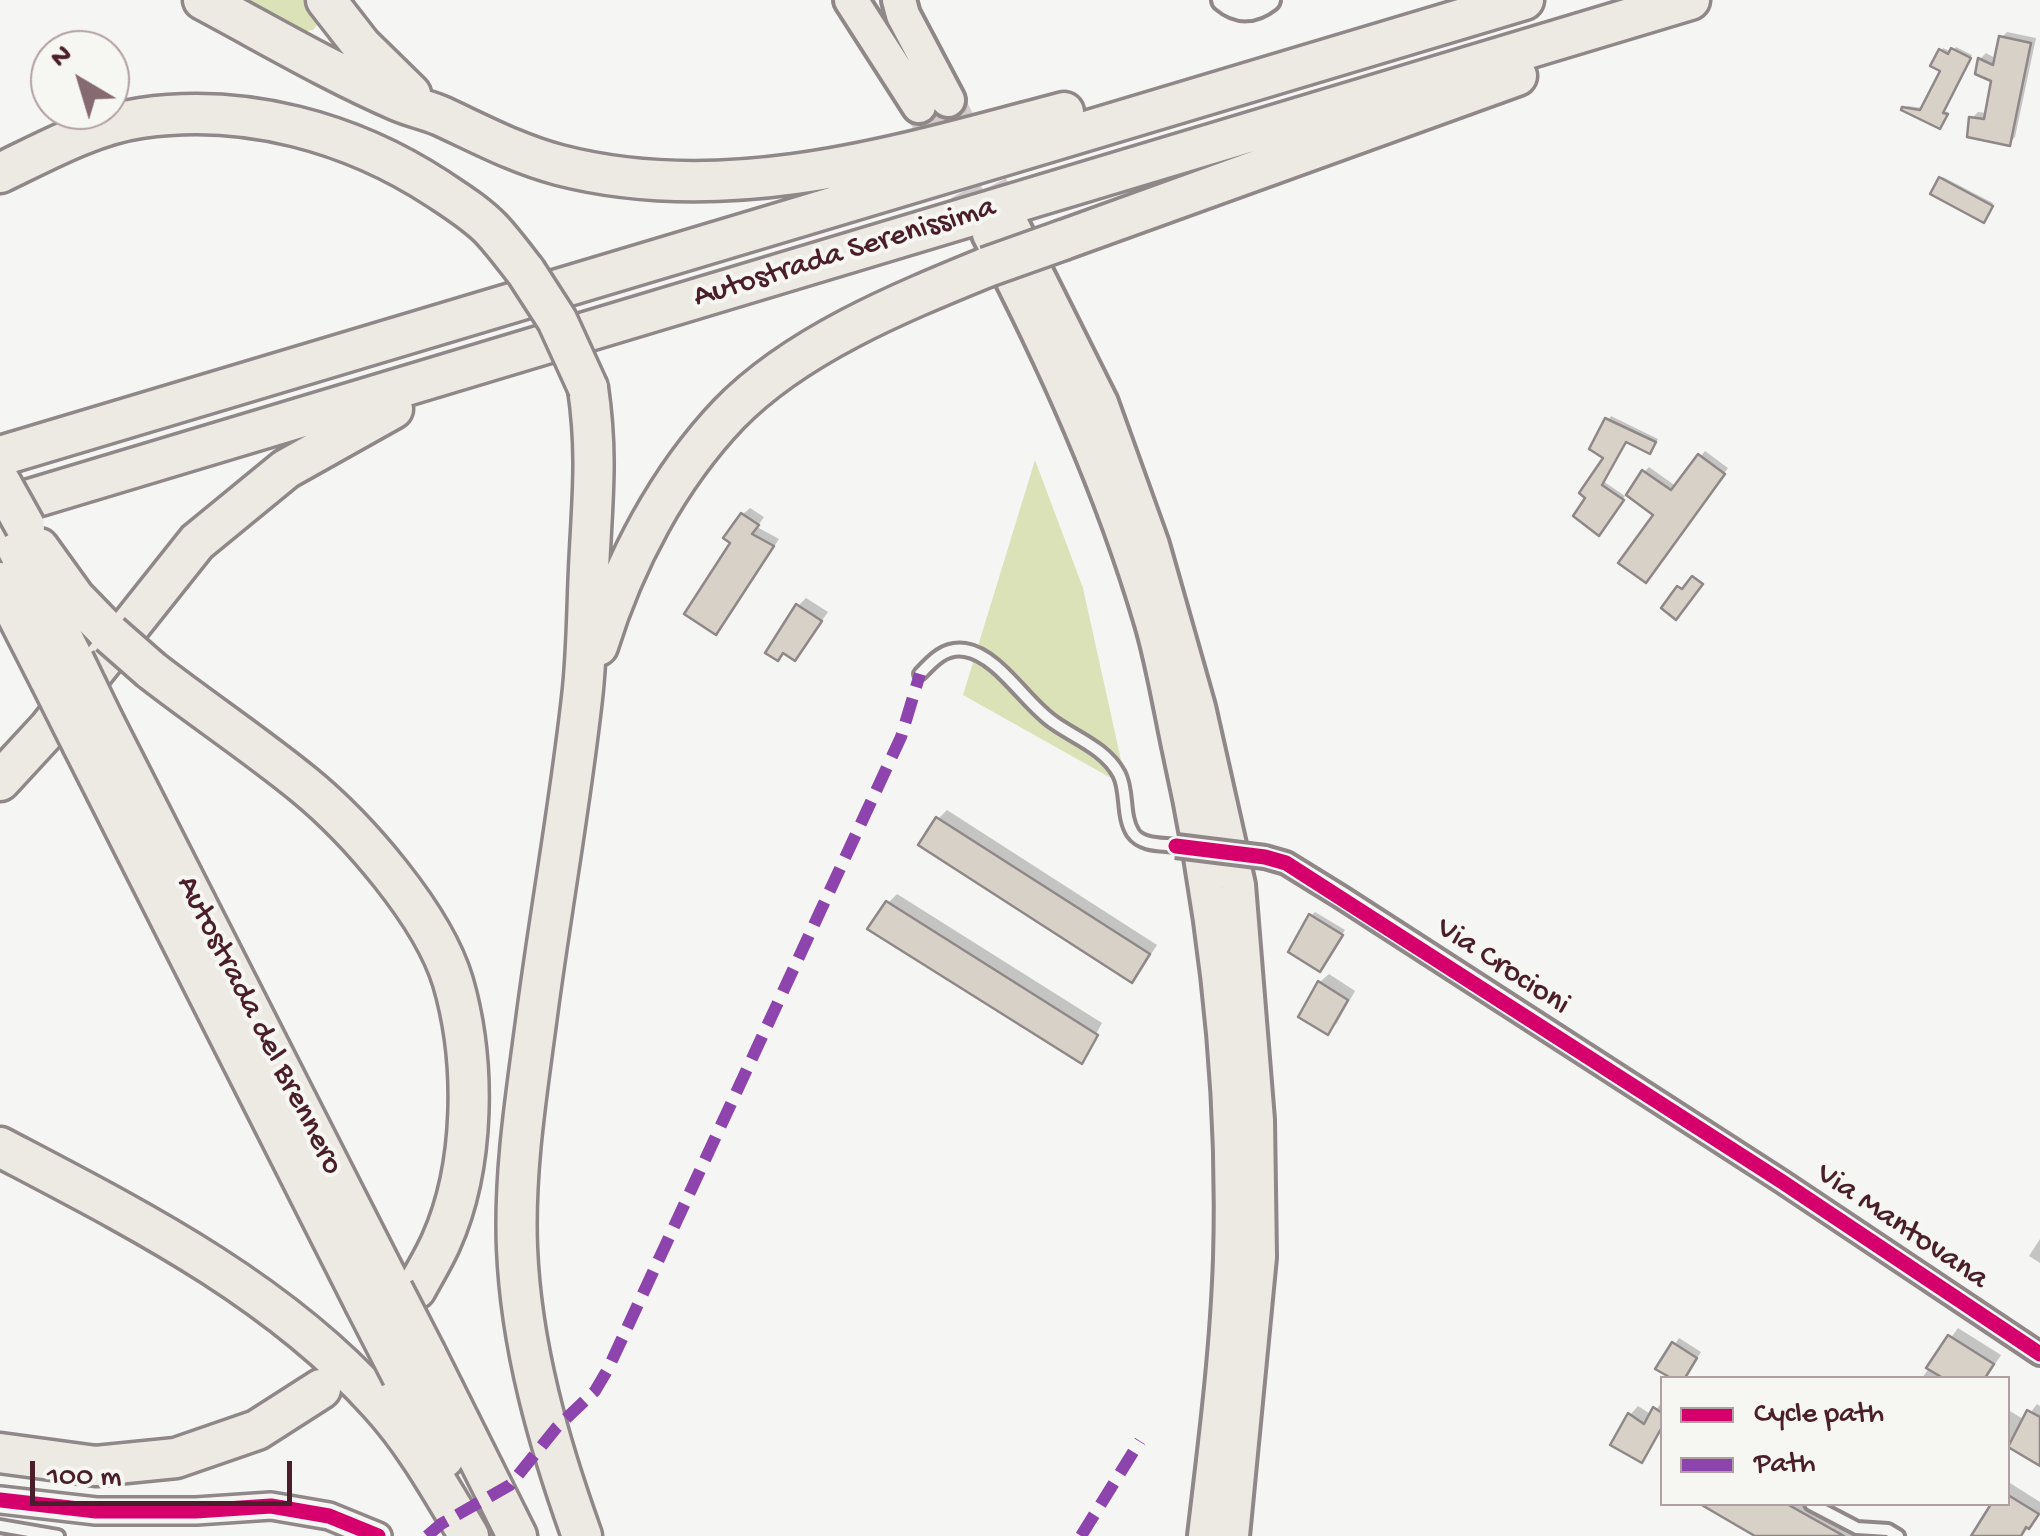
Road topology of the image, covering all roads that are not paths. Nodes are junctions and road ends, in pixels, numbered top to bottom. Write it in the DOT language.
graph roads {
  1 [pos="203,0"];
  2 [pos="326,0"];
  3 [pos="850,0"];
  4 [pos="899,0"];
  5 [pos="922,0"];
  6 [pos="1223,0"];
  7 [pos="1269,0"];
  8 [pos="1524,0"];
  9 [pos="1685,1"];
  10 [pos="1470,16"];
  11 [pos="934,95"];
  12 [pos="436,114"];
  13 [pos="0,173"];
  14 [pos="996,243"];
  15 [pos="750,283"];
  16 [pos="0,456"];
  17 [pos="0,481"];
  18 [pos="9,521"];
  19 [pos="0,582"];
  20 [pos="0,596"];
  21 [pos="32,646"];
  22 [pos="62,670"];
  23 [pos="920,674"];
  24 [pos="582,696"];
  25 [pos="0,781"];
  26 [pos="1176,846"];
  27 [pos="0,1147"];
  28 [pos="1781,1181"];
  29 [pos="391,1294"];
  30 [pos="2040,1354"];
  31 [pos="330,1375"];
  32 [pos="403,1378"];
  33 [pos="0,1453"];
  34 [pos="0,1500"];
  35 [pos="1815,1506"];
  36 [pos="0,1526"];
  37 [pos="58,1536"];
  38 [pos="378,1536"];
  39 [pos="469,1536"];
  40 [pos="484,1536"];
  41 [pos="518,1536"];
  42 [pos="582,1536"];
  43 [pos="1205,1536"];
  44 [pos="1232,1536"];
  45 [pos="1898,1536"];
  1 -- 12 [label="highway"];
  2 -- 12 [label="highway"];
  3 -- 11 [label="highway"];
  4 -- 11 [label="highway"];
  5 -- 11 [label="highway"];
  6 -- 7 [label="street"];
  8 -- 10 [label="highway, Autostrada Serenissima"];
  9 -- 14 [label="highway, bridge"];
  9 -- 15 [label="highway, Autostrada Serenissima"];
  10 -- 12 [label="highway"];
  10 -- 16 [label="highway, Autostrada Serenissima"];
  13 -- 24 [label="highway, bridge"];
  14 -- 24 [label="highway"];
  14 -- 43 [label="highway"];
  14 -- 44 [label="highway"];
  15 -- 18 [label="highway, Autostrada Serenissima"];
  15 -- 25 [label="highway"];
  17 -- 18 [label="highway, bridge"];
  18 -- 22 [label="highway, Autostrada del Brennero"];
  18 -- 29 [label="highway, bridge"];
  19 -- 21 [label="highway, Autostrada del Brennero"];
  20 -- 21 [label="highway"];
  21 -- 22 [label="highway, Autostrada del Brennero"];
  22 -- 29 [label="highway, Autostrada del Brennero, bridge"];
  23 -- 26 [label="lane, Via Crocioni"];
  24 -- 42 [label="highway"];
  26 -- 28 [label="street, Via Crocioni, bridge"];
  27 -- 31 [label="highway"];
  28 -- 30 [label="street, Via Mantovana"];
  29 -- 32 [label="highway, Autostrada del Brennero, bridge"];
  31 -- 32 [label="highway"];
  31 -- 33 [label="highway"];
  32 -- 39 [label="highway"];
  32 -- 40 [label="highway, Autostrada del Brennero"];
  32 -- 41 [label="highway, Autostrada del Brennero"];
  34 -- 38 [label="street"];
  35 -- 45 [label="lane"];
  36 -- 37 [label="lane"];
}
